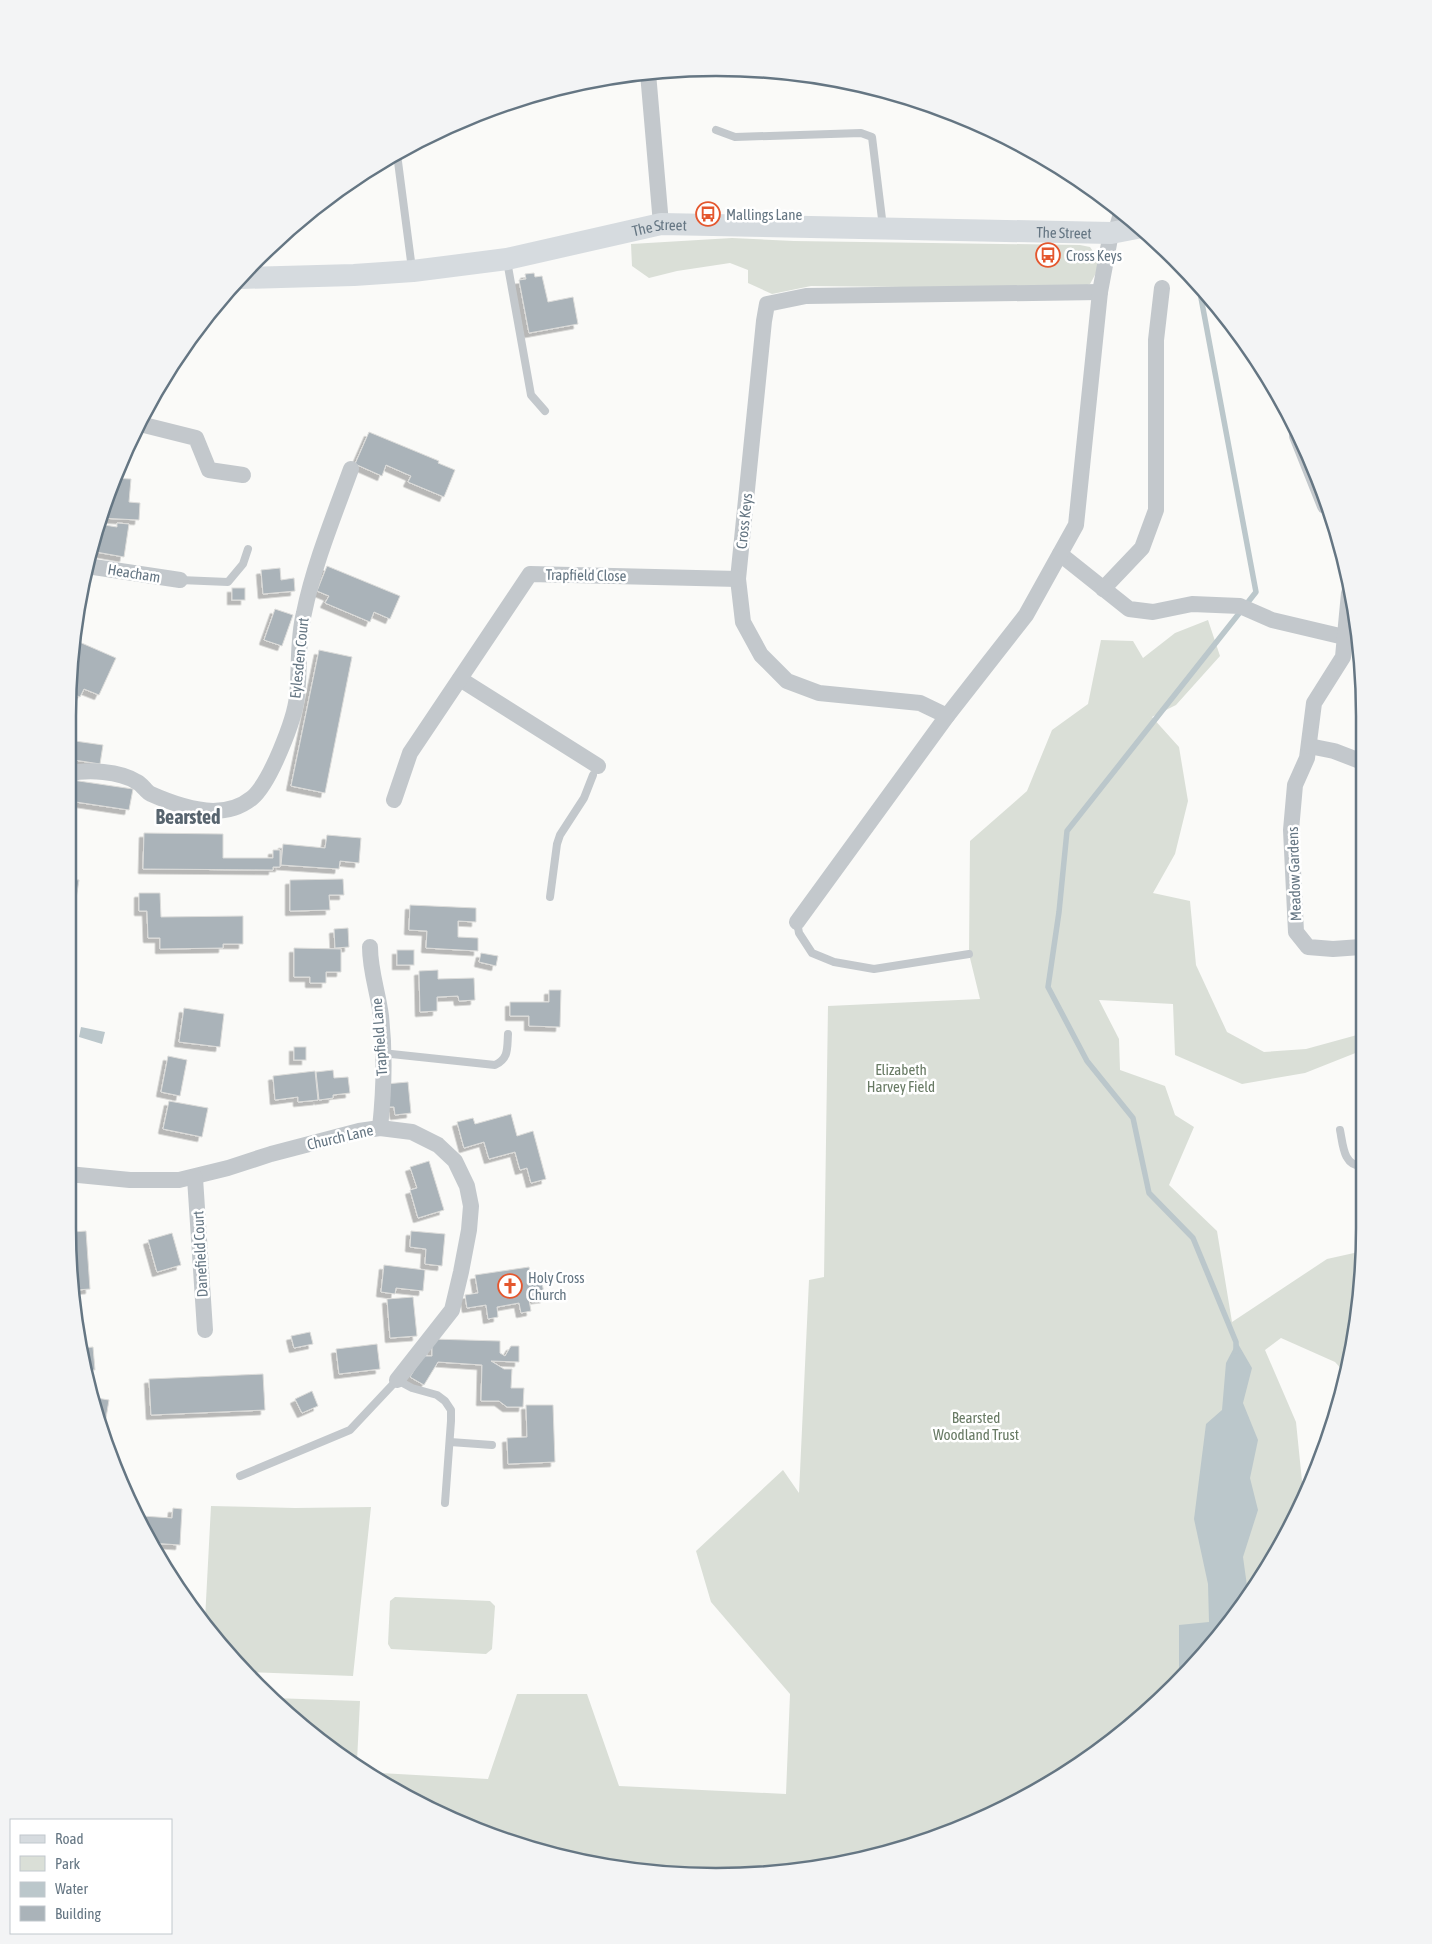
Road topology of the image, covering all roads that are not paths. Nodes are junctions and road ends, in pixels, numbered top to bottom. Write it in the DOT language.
graph roads {
  1 [pos="649,80"];
  2 [pos="716,130"];
  3 [pos="398,161"];
  4 [pos="1116,217"];
  5 [pos="660,224"];
  6 [pos="883,228"];
  7 [pos="1131,229"];
  8 [pos="1111,233"];
  9 [pos="507,259"];
  10 [pos="413,271"];
  11 [pos="251,278"];
  12 [pos="1162,288"];
  13 [pos="1100,292"];
  14 [pos="545,411"];
  15 [pos="146,426"];
  16 [pos="352,469"];
  17 [pos="243,475"];
  18 [pos="248,549"];
  19 [pos="1060,554"];
  20 [pos="94,567"];
  21 [pos="738,579"];
  22 [pos="180,580"];
  23 [pos="1103,589"];
  24 [pos="1351,635"];
  25 [pos="1350,637"];
  26 [pos="460,679"];
  27 [pos="947,716"];
  28 [pos="1309,746"];
  29 [pos="1356,759"];
  30 [pos="598,766"];
  31 [pos="76,772"];
  32 [pos="394,800"];
  33 [pos="550,897"];
  34 [pos="797,922"];
  35 [pos="370,947"];
  36 [pos="1356,947"];
  37 [pos="969,954"];
  38 [pos="508,1034"];
  39 [pos="382,1053"];
  40 [pos="380,1128"];
  41 [pos="1340,1130"];
  42 [pos="1356,1165"];
  43 [pos="76,1175"];
  44 [pos="195,1178"];
  45 [pos="205,1330"];
  46 [pos="398,1380"];
  47 [pos="450,1442"];
  48 [pos="492,1445"];
  49 [pos="240,1476"];
  50 [pos="445,1503"];
  1 -- 5 [label="street"];
  2 -- 6 [label="lane"];
  3 -- 10 [label="lane"];
  4 -- 8 [label="lane"];
  5 -- 6 [label="street, The Street"];
  5 -- 9 [label="street, The Street"];
  6 -- 8 [label="street, The Street"];
  7 -- 8 [label="street, The Street"];
  8 -- 13 [label="street"];
  9 -- 10 [label="street, The Street"];
  9 -- 14 [label="lane"];
  10 -- 11 [label="street, The Street"];
  12 -- 23 [label="street"];
  13 -- 19 [label="street"];
  13 -- 21 [label="street, Cross Keys"];
  15 -- 17 [label="street"];
  16 -- 31 [label="street, Eylesden Court"];
  18 -- 22 [label="lane"];
  19 -- 23 [label="street"];
  19 -- 27 [label="street"];
  20 -- 22 [label="street, Heacham"];
  21 -- 26 [label="street, Trapfield Close"];
  21 -- 27 [label="street, Cross Keys"];
  23 -- 24 [label="street"];
  25 -- 28 [label="street, Meadow Gardens"];
  26 -- 30 [label="street"];
  26 -- 32 [label="street, Trapfield Close"];
  27 -- 34 [label="street"];
  28 -- 29 [label="street"];
  28 -- 36 [label="street, Meadow Gardens"];
  30 -- 33 [label="lane"];
  34 -- 37 [label="lane"];
  35 -- 39 [label="street, Trapfield Lane"];
  38 -- 39 [label="lane"];
  39 -- 40 [label="street, Trapfield Lane"];
  40 -- 44 [label="street, Church Lane"];
  40 -- 46 [label="street, Church Lane"];
  41 -- 42 [label="lane"];
  43 -- 44 [label="street, Church Lane"];
  44 -- 45 [label="street, Danefield Court"];
  46 -- 47 [label="lane"];
  46 -- 49 [label="lane"];
  47 -- 48 [label="lane"];
  47 -- 50 [label="lane"];
}
